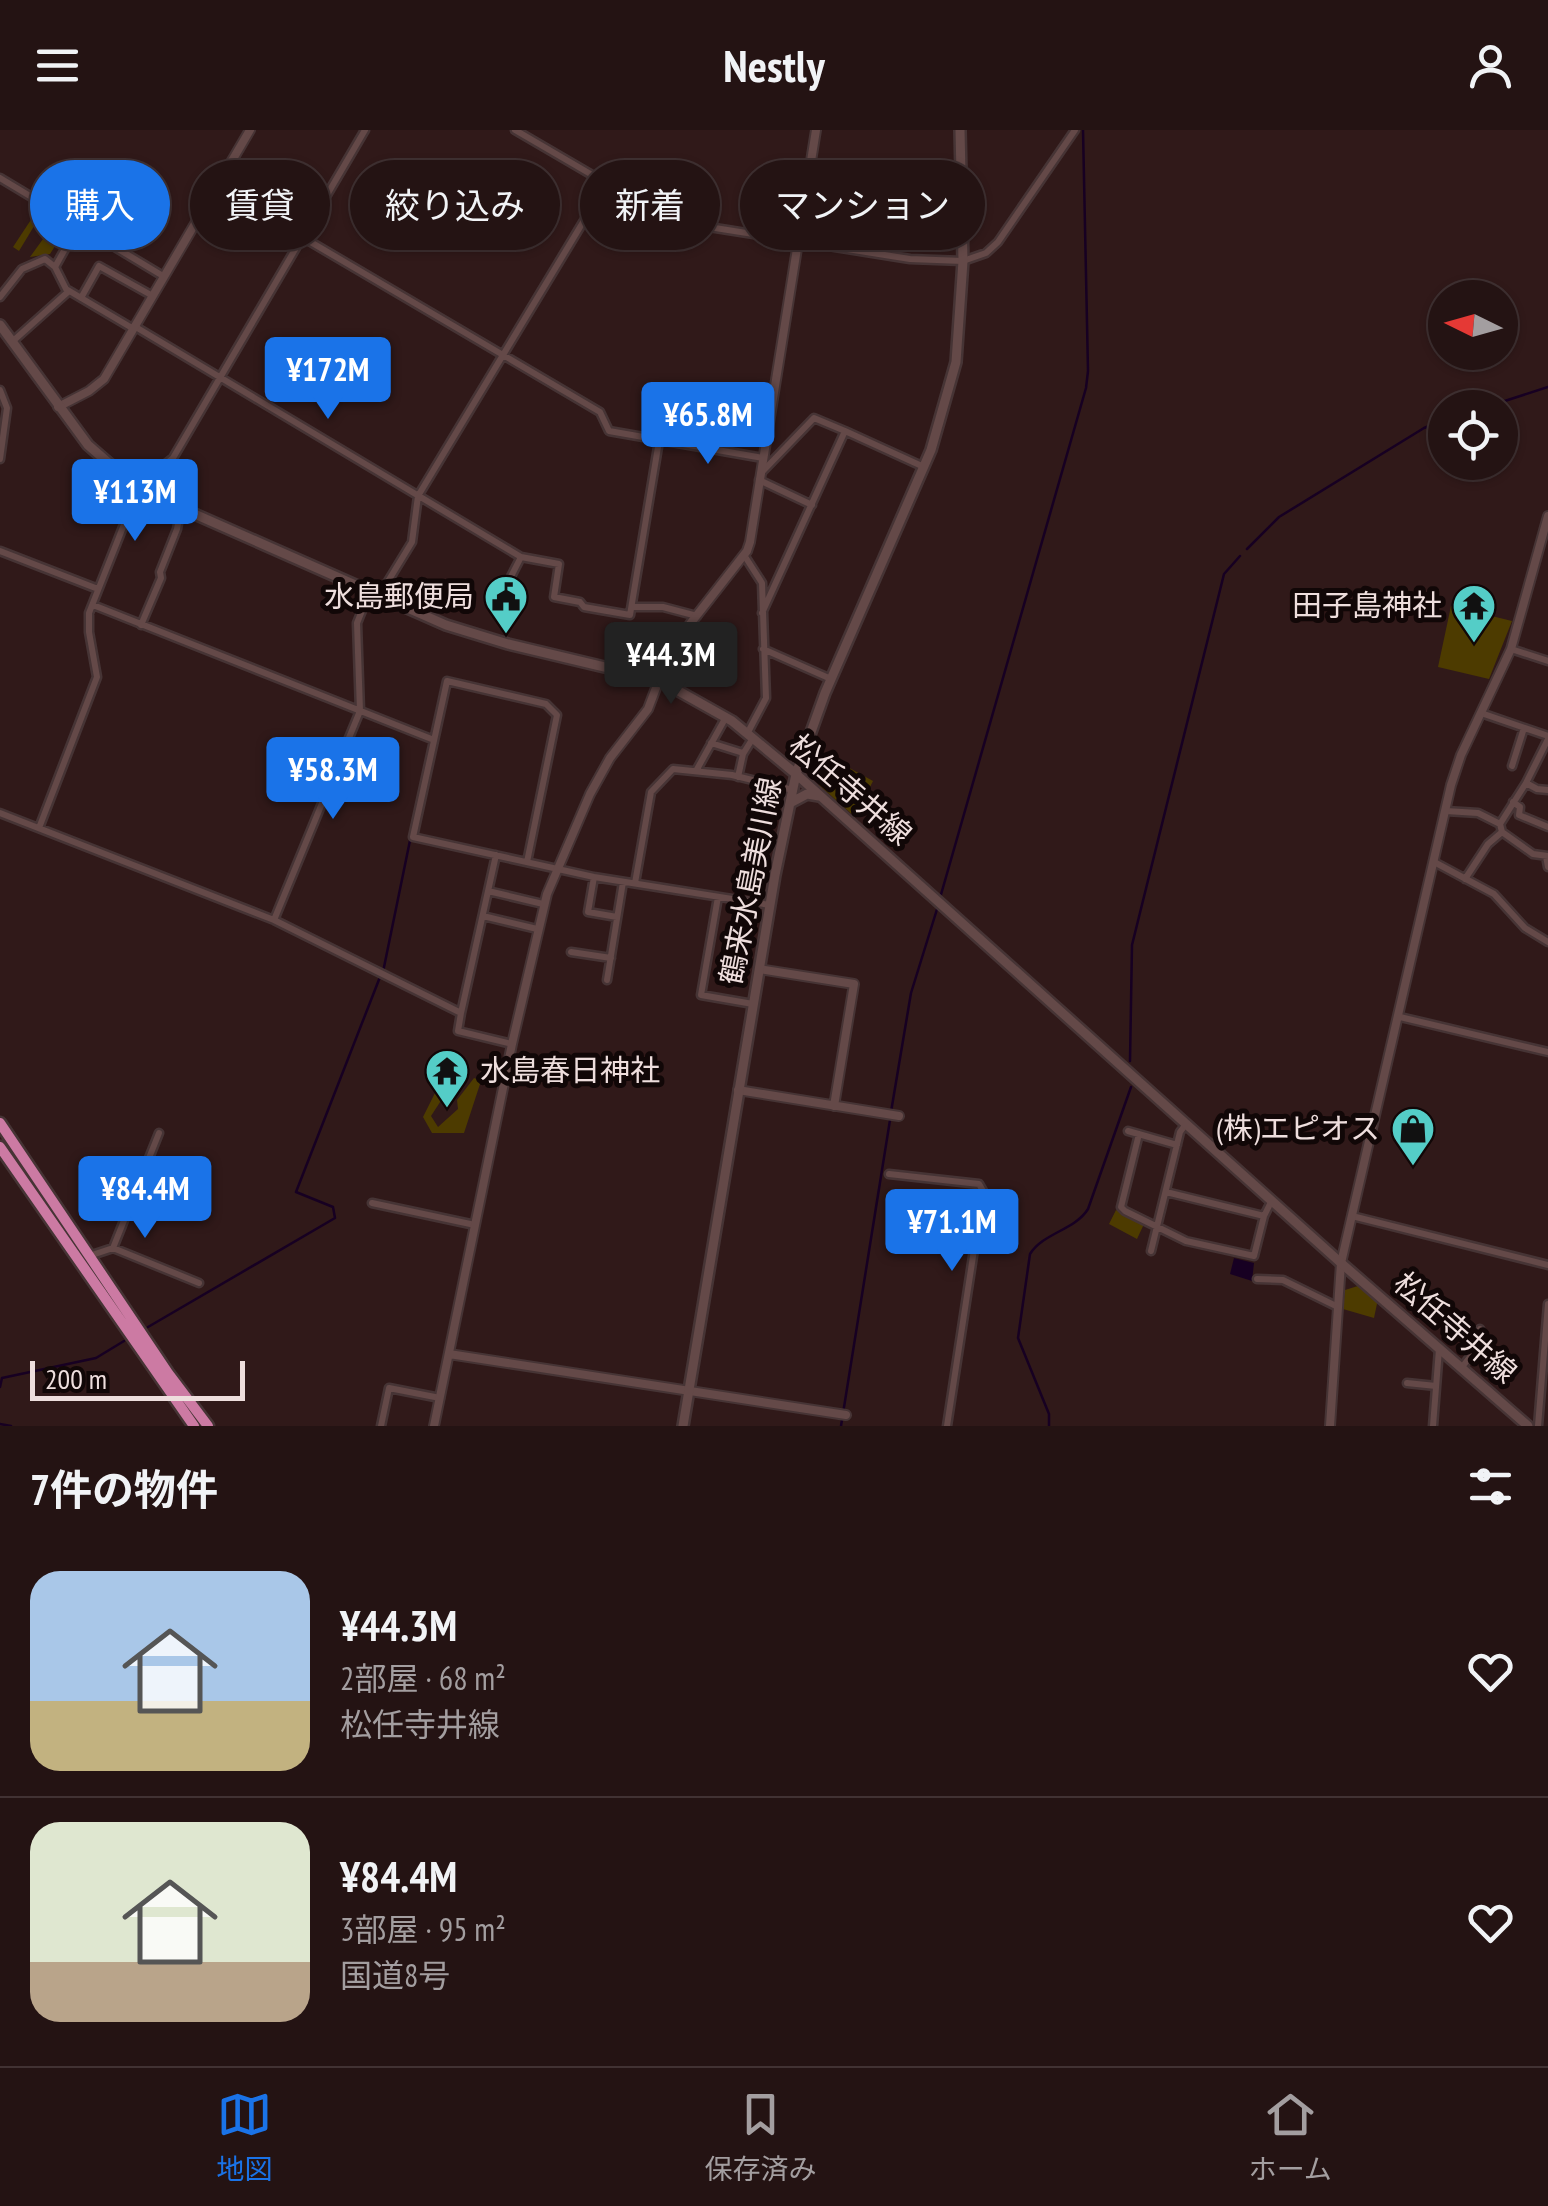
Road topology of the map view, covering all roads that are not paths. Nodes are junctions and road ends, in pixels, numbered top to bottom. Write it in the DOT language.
graph roads {
  1 [pos="250,130"];
  2 [pos="364,130"];
  3 [pos="515,130"];
  4 [pos="816,130"];
  5 [pos="960,130"];
  6 [pos="1075,130"];
  7 [pos="232,160"];
  8 [pos="811,160"];
  9 [pos="580,169"];
  10 [pos="0,178"];
  11 [pos="330,186"];
  12 [pos="30,195"];
  13 [pos="580,227"];
  14 [pos="190,231"];
  15 [pos="64,250"];
  16 [pos="121,250"];
  17 [pos="292,250"];
  18 [pos="326,250"];
  19 [pos="797,250"];
  20 [pos="846,250"];
  21 [pos="963,261"];
  22 [pos="55,267"];
  23 [pos="163,276"];
  24 [pos="69,291"];
  25 [pos="151,295"];
  26 [pos="0,297"];
  27 [pos="81,298"];
  28 [pos="0,325"];
  29 [pos="133,327"];
  30 [pos="8,340"];
  31 [pos="503,355"];
  32 [pos="221,378"];
  33 [pos="0,390"];
  34 [pos="58,407"];
  35 [pos="845,431"];
  36 [pos="658,441"];
  37 [pos="0,458"];
  38 [pos="763,458"];
  39 [pos="924,467"];
  40 [pos="760,477"];
  41 [pos="140,484"];
  42 [pos="418,496"];
  43 [pos="812,505"];
  44 [pos="181,508"];
  45 [pos="1548,516"];
  46 [pos="1545,538"];
  47 [pos="0,550"];
  48 [pos="744,555"];
  49 [pos="521,557"];
  50 [pos="98,590"];
  51 [pos="375,594"];
  52 [pos="502,594"];
  53 [pos="93,606"];
  54 [pos="632,607"];
  55 [pos="762,613"];
  56 [pos="697,616"];
  57 [pos="141,625"];
  58 [pos="764,649"];
  59 [pos="1511,649"];
  60 [pos="1548,661"];
  61 [pos="831,679"];
  62 [pos="659,680"];
  63 [pos="360,711"];
  64 [pos="1481,713"];
  65 [pos="726,717"];
  66 [pos="1524,728"];
  67 [pos="750,736"];
  68 [pos="1548,738"];
  69 [pos="434,740"];
  70 [pos="711,743"];
  71 [pos="804,750"];
  72 [pos="744,754"];
  73 [pos="778,760"];
  74 [pos="1512,766"];
  75 [pos="696,771"];
  76 [pos="796,774"];
  77 [pos="738,777"];
  78 [pos="1526,783"];
  79 [pos="793,790"];
  80 [pos="1548,790"];
  81 [pos="822,797"];
  82 [pos="1513,802"];
  83 [pos="790,804"];
  84 [pos="1446,810"];
  85 [pos="0,813"];
  86 [pos="1548,826"];
  87 [pos="38,828"];
  88 [pos="1501,828"];
  89 [pos="496,855"];
  90 [pos="1547,856"];
  91 [pos="526,862"];
  92 [pos="1436,862"];
  93 [pos="1548,867"];
  94 [pos="558,869"];
  95 [pos="594,877"];
  96 [pos="1465,879"];
  97 [pos="623,882"];
  98 [pos="635,883"];
  99 [pos="488,892"];
  100 [pos="718,897"];
  101 [pos="543,904"];
  102 [pos="770,905"];
  103 [pos="483,916"];
  104 [pos="618,917"];
  105 [pos="274,920"];
  106 [pos="537,929"];
  107 [pos="1548,942"];
  108 [pos="571,952"];
  109 [pos="611,958"];
  110 [pos="759,968"];
  111 [pos="608,980"];
  112 [pos="753,1004"];
  113 [pos="461,1013"];
  114 [pos="1400,1017"];
  115 [pos="512,1044"];
  116 [pos="1548,1052"];
  117 [pos="738,1090"];
  118 [pos="834,1106"];
  119 [pos="894,1115"];
  120 [pos="0,1124"];
  121 [pos="1186,1124"];
  122 [pos="1128,1131"];
  123 [pos="159,1133"];
  124 [pos="1139,1134"];
  125 [pos="1177,1145"];
  126 [pos="0,1146"];
  127 [pos="889,1174"];
  128 [pos="1166,1192"];
  129 [pos="1272,1200"];
  130 [pos="372,1203"];
  131 [pos="1264,1216"];
  132 [pos="1352,1216"];
  133 [pos="475,1225"];
  134 [pos="1158,1227"];
  135 [pos="113,1248"];
  136 [pos="1151,1251"];
  137 [pos="90,1256"];
  138 [pos="1341,1263"];
  139 [pos="1548,1266"];
  140 [pos="1257,1279"];
  141 [pos="199,1282"];
  142 [pos="1548,1304"];
  143 [pos="1338,1306"];
  144 [pos="1480,1329"];
  145 [pos="1546,1346"];
  146 [pos="1439,1348"];
  147 [pos="449,1354"];
  148 [pos="1462,1367"];
  149 [pos="1406,1383"];
  150 [pos="1436,1386"];
  151 [pos="689,1390"];
  152 [pos="440,1398"];
  153 [pos="842,1415"];
  154 [pos="194,1426"];
  155 [pos="208,1426"];
  156 [pos="381,1426"];
  157 [pos="434,1426"];
  158 [pos="683,1426"];
  159 [pos="947,1426"];
  160 [pos="1330,1426"];
  161 [pos="1433,1426"];
  162 [pos="1528,1426"];
  163 [pos="1538,1426"];
  1 -- 7 [label="street"];
  2 -- 11 [label="street"];
  3 -- 9 [label="street"];
  4 -- 8 [label="street"];
  5 -- 21 [label="main road, 鶴来水島美川線"];
  6 -- 21 [label="street"];
  10 -- 12 [label="street"];
  13 -- 31 [label="street"];
  14 -- 23 [label="street"];
  15 -- 22 [label="street"];
  16 -- 23 [label="street"];
  17 -- 32 [label="street"];
  18 -- 31 [label="street"];
  19 -- 38 [label="street"];
  20 -- 21 [label="street"];
  21 -- 39 [label="main road, 鶴来水島美川線"];
  22 -- 24 [label="street"];
  22 -- 26 [label="street"];
  23 -- 25 [label="street"];
  24 -- 27 [label="street"];
  24 -- 30 [label="street"];
  25 -- 27 [label="street"];
  25 -- 29 [label="street"];
  27 -- 29 [label="street"];
  28 -- 30 [label="main road, 松任寺井線"];
  29 -- 32 [label="street"];
  29 -- 34 [label="street"];
  30 -- 34 [label="main road, 松任寺井線"];
  31 -- 36 [label="street"];
  31 -- 42 [label="street"];
  32 -- 41 [label="street"];
  32 -- 42 [label="street"];
  33 -- 37 [label="street"];
  34 -- 41 [label="main road, 松任寺井線"];
  35 -- 39 [label="street"];
  35 -- 40 [label="street"];
  35 -- 43 [label="street"];
  36 -- 38 [label="street"];
  36 -- 54 [label="street"];
  38 -- 40 [label="street"];
  39 -- 61 [label="main road, 鶴来水島美川線"];
  40 -- 43 [label="street"];
  40 -- 48 [label="street"];
  41 -- 44 [label="main road, 松任寺井線"];
  41 -- 50 [label="street"];
  42 -- 49 [label="street"];
  42 -- 51 [label="street"];
  43 -- 55 [label="street"];
  44 -- 51 [label="main road, 松任寺井線"];
  44 -- 57 [label="street"];
  45 -- 46 [label="street"];
  46 -- 59 [label="street"];
  47 -- 50 [label="street"];
  48 -- 55 [label="street"];
  48 -- 56 [label="street"];
  49 -- 52 [label="street"];
  49 -- 54 [label="street"];
  50 -- 53 [label="street"];
  51 -- 62 [label="main road, 松任寺井線"];
  51 -- 63 [label="street"];
  53 -- 57 [label="street"];
  53 -- 87 [label="street"];
  54 -- 56 [label="street"];
  55 -- 58 [label="street"];
  56 -- 62 [label="street"];
  57 -- 63 [label="street"];
  58 -- 61 [label="street"];
  58 -- 67 [label="street"];
  59 -- 60 [label="street"];
  59 -- 64 [label="street"];
  61 -- 71 [label="main road, 鶴来水島美川線"];
  62 -- 65 [label="main road, 松任寺井線"];
  62 -- 94 [label="street"];
  63 -- 69 [label="street"];
  63 -- 105 [label="street"];
  64 -- 66 [label="street"];
  64 -- 84 [label="street"];
  65 -- 67 [label="main road, 松任寺井線"];
  65 -- 70 [label="street"];
  66 -- 68 [label="street"];
  66 -- 74 [label="street"];
  67 -- 72 [label="street"];
  67 -- 73 [label="main road, 松任寺井線"];
  68 -- 78 [label="street"];
  69 -- 89 [label="street"];
  69 -- 91 [label="street"];
  70 -- 72 [label="street"];
  70 -- 75 [label="street"];
  71 -- 73 [label="main road"];
  71 -- 76 [label="main road, 鶴来水島美川線"];
  72 -- 77 [label="street"];
  73 -- 76 [label="main road, 松任寺井線"];
  75 -- 77 [label="street"];
  75 -- 98 [label="street"];
  76 -- 79 [label="main road, 鶴来水島美川線"];
  76 -- 81 [label="main road, 松任寺井線"];
  77 -- 79 [label="street"];
  78 -- 80 [label="street"];
  78 -- 82 [label="street"];
  79 -- 83 [label="main road, 鶴来水島美川線"];
  81 -- 83 [label="main road"];
  81 -- 121 [label="main road, 松任寺井線"];
  82 -- 86 [label="street"];
  82 -- 88 [label="street"];
  83 -- 102 [label="main road, 鶴来水島美川線"];
  84 -- 88 [label="street"];
  84 -- 92 [label="street"];
  85 -- 87 [label="street"];
  87 -- 105 [label="street"];
  88 -- 90 [label="street"];
  88 -- 96 [label="street"];
  89 -- 91 [label="street"];
  89 -- 99 [label="street"];
  90 -- 93 [label="street"];
  91 -- 94 [label="street"];
  92 -- 96 [label="street"];
  92 -- 114 [label="street"];
  94 -- 95 [label="street"];
  94 -- 101 [label="street"];
  95 -- 97 [label="street"];
  95 -- 104 [label="street"];
  96 -- 107 [label="street"];
  97 -- 98 [label="street"];
  97 -- 104 [label="street"];
  98 -- 100 [label="street"];
  99 -- 101 [label="street"];
  99 -- 103 [label="street"];
  100 -- 102 [label="street"];
  100 -- 112 [label="street"];
  101 -- 106 [label="street"];
  102 -- 110 [label="main road, 鶴来水島美川線"];
  103 -- 106 [label="street"];
  103 -- 113 [label="street"];
  104 -- 109 [label="street"];
  105 -- 113 [label="street"];
  106 -- 115 [label="street"];
  108 -- 109 [label="street"];
  109 -- 111 [label="street"];
  110 -- 112 [label="main road, 鶴来水島美川線"];
  110 -- 118 [label="street"];
  112 -- 117 [label="main road, 鶴来水島美川線"];
  113 -- 115 [label="street"];
  114 -- 116 [label="street"];
  114 -- 132 [label="street"];
  115 -- 133 [label="street"];
  117 -- 118 [label="street"];
  117 -- 151 [label="main road, 鶴来水島美川線"];
  118 -- 119 [label="street"];
  120 -- 137 [label="highway"];
  121 -- 125 [label="street"];
  121 -- 129 [label="main road, 松任寺井線"];
  122 -- 124 [label="street"];
  123 -- 135 [label="street"];
  124 -- 125 [label="street"];
  124 -- 134 [label="street"];
  125 -- 128 [label="street"];
  126 -- 154 [label="highway"];
  127 -- 159 [label="street"];
  128 -- 131 [label="street"];
  128 -- 134 [label="street"];
  129 -- 131 [label="street"];
  129 -- 138 [label="main road, 松任寺井線"];
  130 -- 133 [label="street"];
  131 -- 134 [label="street"];
  132 -- 138 [label="street"];
  132 -- 139 [label="street"];
  133 -- 147 [label="street"];
  134 -- 136 [label="street"];
  135 -- 137 [label="street"];
  135 -- 141 [label="street"];
  137 -- 155 [label="highway"];
  138 -- 143 [label="street"];
  138 -- 146 [label="main road, 松任寺井線"];
  140 -- 143 [label="street"];
  142 -- 145 [label="street"];
  143 -- 160 [label="street"];
  144 -- 148 [label="street"];
  145 -- 163 [label="street"];
  146 -- 148 [label="main road, 松任寺井線"];
  146 -- 150 [label="street"];
  147 -- 151 [label="street"];
  147 -- 152 [label="street"];
  148 -- 162 [label="main road, 松任寺井線"];
  149 -- 150 [label="street"];
  150 -- 161 [label="street"];
  151 -- 153 [label="street"];
  151 -- 158 [label="main road, 鶴来水島美川線"];
  152 -- 156 [label="street"];
  152 -- 157 [label="street"];
}
